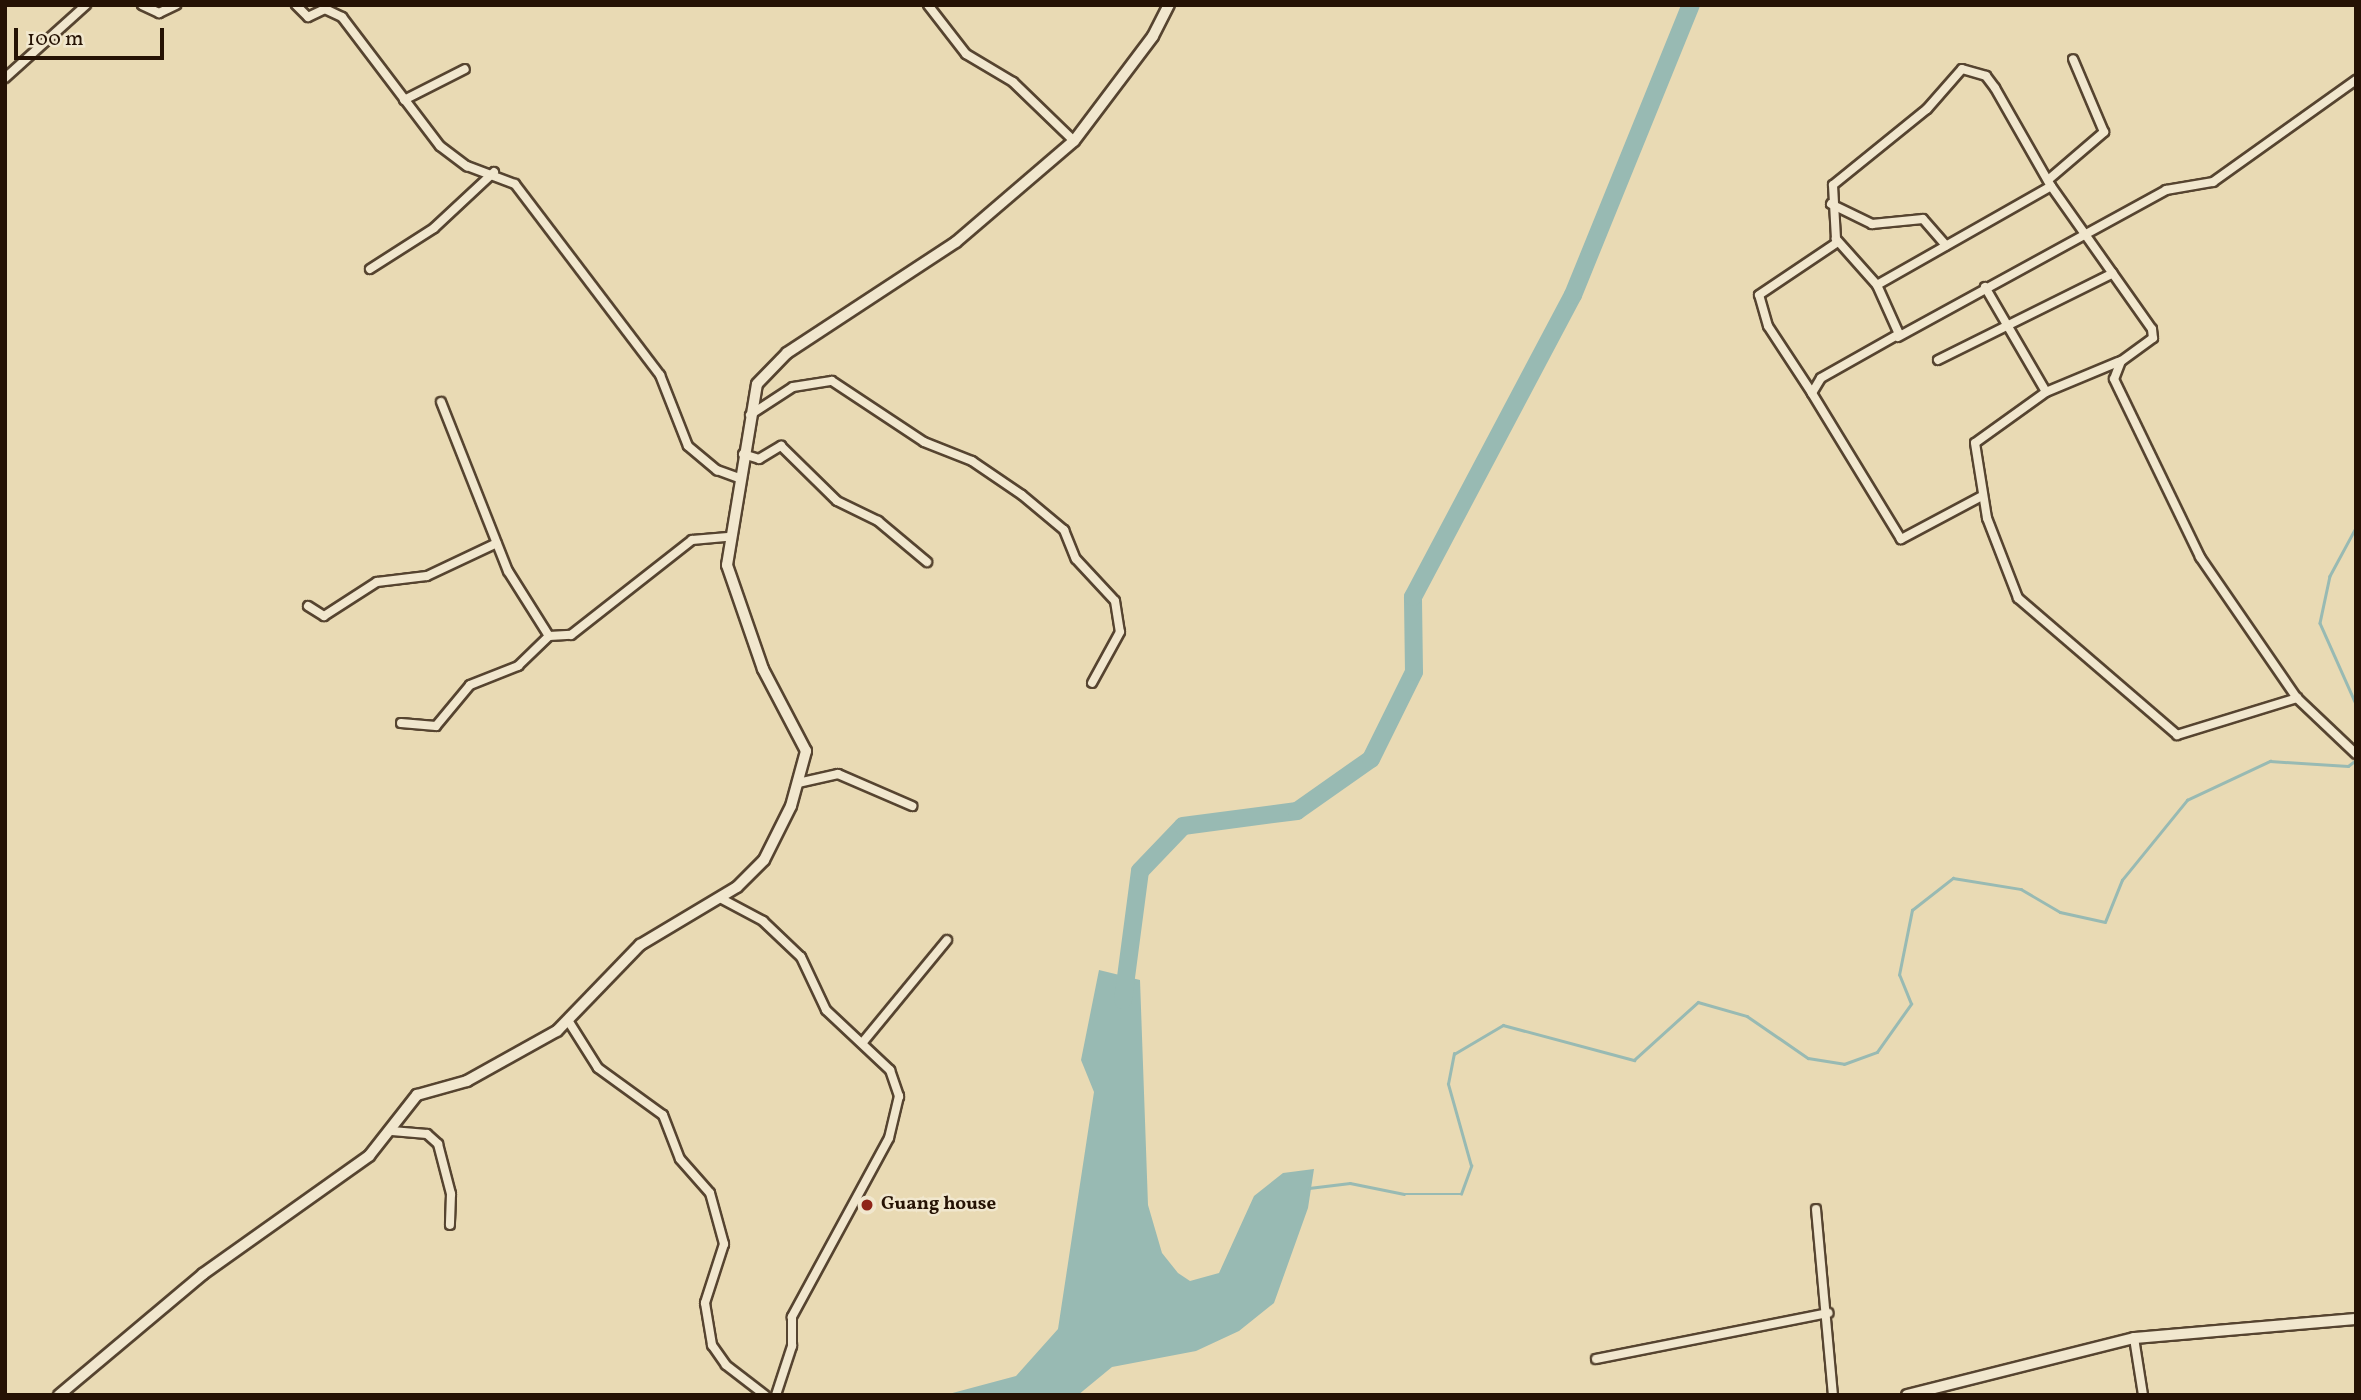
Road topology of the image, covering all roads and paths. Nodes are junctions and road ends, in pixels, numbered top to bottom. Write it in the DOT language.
graph roads {
  1 [pos="86,5"];
  2 [pos="142,5"];
  3 [pos="176,5"];
  4 [pos="296,5"];
  5 [pos="928,5"];
  6 [pos="1168,5"];
  7 [pos="2073,60"];
  8 [pos="465,69"];
  9 [pos="5,78"];
  10 [pos="2356,80"];
  11 [pos="404,100"];
  12 [pos="1074,141"];
  13 [pos="494,172"];
  14 [pos="2050,183"];
  15 [pos="1830,204"];
  16 [pos="2084,233"];
  17 [pos="1838,242"];
  18 [pos="1945,245"];
  19 [pos="370,269"];
  20 [pos="2113,273"];
  21 [pos="1877,285"];
  22 [pos="1984,287"];
  23 [pos="2010,327"];
  24 [pos="1899,337"];
  25 [pos="1938,360"];
  26 [pos="2120,361"];
  27 [pos="2046,392"];
  28 [pos="1812,393"];
  29 [pos="441,402"];
  30 [pos="750,415"];
  31 [pos="743,454"];
  32 [pos="739,478"];
  33 [pos="1982,496"];
  34 [pos="728,537"];
  35 [pos="497,543"];
  36 [pos="927,562"];
  37 [pos="307,606"];
  38 [pos="549,636"];
  39 [pos="1092,683"];
  40 [pos="2297,698"];
  41 [pos="401,723"];
  42 [pos="2356,754"];
  43 [pos="798,783"];
  44 [pos="912,806"];
  45 [pos="720,898"];
  46 [pos="947,940"];
  47 [pos="569,1023"];
  48 [pos="863,1042"];
  49 [pos="392,1131"];
  50 [pos="1816,1209"];
  51 [pos="450,1225"];
  52 [pos="1829,1313"];
  53 [pos="2356,1319"];
  54 [pos="2134,1338"];
  55 [pos="1596,1359"];
  56 [pos="59,1395"];
  57 [pos="765,1395"];
  58 [pos="776,1395"];
  59 [pos="1833,1395"];
  60 [pos="1907,1395"];
  61 [pos="2143,1395"];
  1 -- 9 [label="street"];
  2 -- 3 [label="street"];
  4 -- 11 [label="street"];
  5 -- 12 [label="street"];
  6 -- 12 [label="street"];
  7 -- 14 [label="street"];
  8 -- 11 [label="street"];
  10 -- 16 [label="street"];
  11 -- 13 [label="street"];
  12 -- 30 [label="street"];
  13 -- 19 [label="street"];
  13 -- 32 [label="street"];
  14 -- 15 [label="street"];
  14 -- 16 [label="street"];
  14 -- 18 [label="street"];
  15 -- 17 [label="street"];
  15 -- 18 [label="street"];
  16 -- 20 [label="street"];
  16 -- 22 [label="street"];
  17 -- 21 [label="street"];
  17 -- 28 [label="street"];
  18 -- 21 [label="street"];
  20 -- 23 [label="street"];
  20 -- 26 [label="street"];
  21 -- 24 [label="street"];
  22 -- 23 [label="street"];
  22 -- 24 [label="street"];
  23 -- 25 [label="street"];
  23 -- 27 [label="street"];
  24 -- 28 [label="street"];
  26 -- 27 [label="street"];
  26 -- 40 [label="street"];
  27 -- 33 [label="street"];
  28 -- 33 [label="street"];
  29 -- 35 [label="street"];
  30 -- 31 [label="street"];
  30 -- 39 [label="street"];
  31 -- 32 [label="street"];
  31 -- 36 [label="street"];
  32 -- 34 [label="street"];
  33 -- 40 [label="street"];
  34 -- 38 [label="street"];
  34 -- 43 [label="street"];
  35 -- 37 [label="street"];
  35 -- 38 [label="street"];
  38 -- 41 [label="street"];
  40 -- 42 [label="street"];
  43 -- 44 [label="street"];
  43 -- 45 [label="street"];
  45 -- 47 [label="street"];
  45 -- 48 [label="street"];
  46 -- 48 [label="street"];
  47 -- 49 [label="street"];
  47 -- 57 [label="street"];
  48 -- 58 [label="street"];
  49 -- 51 [label="street"];
  49 -- 56 [label="street"];
  50 -- 52 [label="street"];
  52 -- 55 [label="street"];
  52 -- 59 [label="street"];
  53 -- 54 [label="street"];
  54 -- 60 [label="street"];
  54 -- 61 [label="street"];
}
